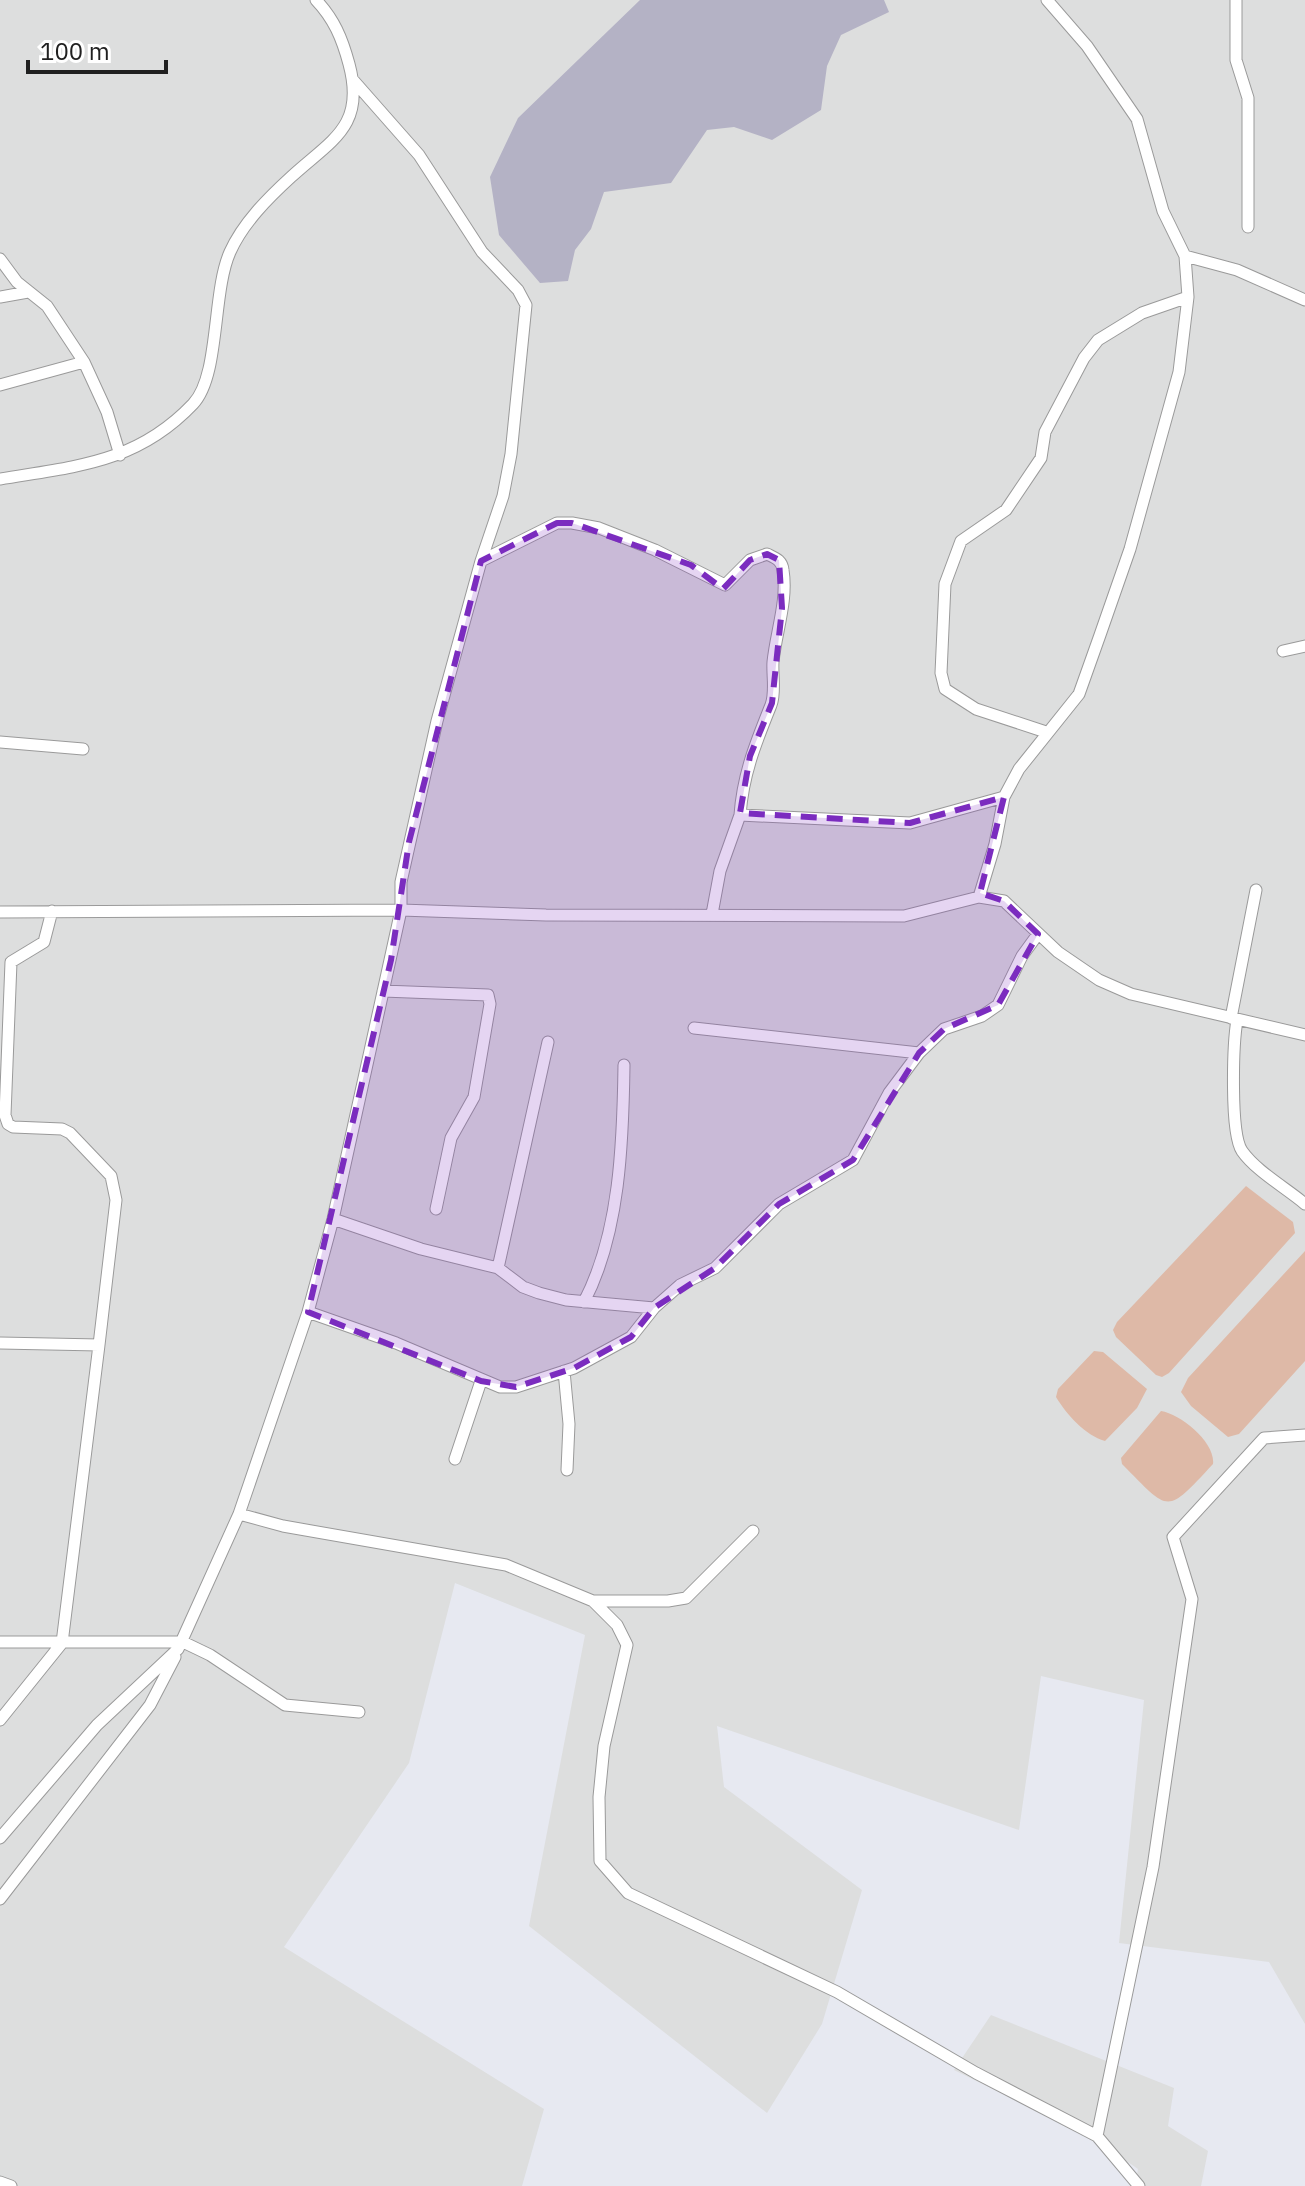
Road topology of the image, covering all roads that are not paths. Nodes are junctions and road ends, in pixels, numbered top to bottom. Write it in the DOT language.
graph roads {
  1 [pos="316,0"];
  2 [pos="1047,0"];
  3 [pos="1236,0"];
  4 [pos="353,80"];
  5 [pos="1248,227"];
  6 [pos="1185,256"];
  7 [pos="0,259"];
  8 [pos="28,292"];
  9 [pos="0,297"];
  10 [pos="1188,297"];
  11 [pos="1305,300"];
  12 [pos="84,362"];
  13 [pos="0,385"];
  14 [pos="120,455"];
  15 [pos="0,479"];
  16 [pos="481,561"];
  17 [pos="1305,646"];
  18 [pos="1283,651"];
  19 [pos="1046,732"];
  20 [pos="0,742"];
  21 [pos="83,749"];
  22 [pos="1004,797"];
  23 [pos="740,815"];
  24 [pos="1256,890"];
  25 [pos="979,897"];
  26 [pos="401,910"];
  27 [pos="52,911"];
  28 [pos="0,912"];
  29 [pos="712,914"];
  30 [pos="1038,934"];
  31 [pos="383,991"];
  32 [pos="1234,1019"];
  33 [pos="694,1028"];
  34 [pos="1305,1035"];
  35 [pos="548,1042"];
  36 [pos="919,1053"];
  37 [pos="624,1065"];
  38 [pos="1305,1204"];
  39 [pos="436,1209"];
  40 [pos="333,1219"];
  41 [pos="498,1268"];
  42 [pos="584,1302"];
  43 [pos="654,1308"];
  44 [pos="308,1312"];
  45 [pos="0,1343"];
  46 [pos="99,1345"];
  47 [pos="564,1371"];
  48 [pos="481,1381"];
  49 [pos="1305,1435"];
  50 [pos="455,1459"];
  51 [pos="567,1470"];
  52 [pos="239,1514"];
  53 [pos="753,1531"];
  54 [pos="593,1601"];
  55 [pos="0,1642"];
  56 [pos="62,1643"];
  57 [pos="180,1646"];
  58 [pos="359,1712"];
  59 [pos="0,1720"];
  60 [pos="0,1838"];
  61 [pos="0,1899"];
  62 [pos="1097,2136"];
  63 [pos="0,2182"];
  64 [pos="11,2186"];
  65 [pos="1139,2186"];
  1 -- 4 [label="street"];
  2 -- 6 [label="street"];
  3 -- 5 [label="street"];
  4 -- 14 [label="street"];
  4 -- 16 [label="street"];
  6 -- 10 [label="street"];
  6 -- 11 [label="street"];
  7 -- 8 [label="street"];
  8 -- 9 [label="street"];
  8 -- 12 [label="street"];
  10 -- 19 [label="street"];
  10 -- 19 [label="street"];
  12 -- 13 [label="street"];
  12 -- 14 [label="street"];
  14 -- 15 [label="street"];
  16 -- 23 [label="street"];
  16 -- 26 [label="street"];
  17 -- 18 [label="street"];
  19 -- 22 [label="street"];
  20 -- 21 [label="street"];
  22 -- 23 [label="street"];
  22 -- 25 [label="street"];
  23 -- 29 [label="street"];
  24 -- 32 [label="street"];
  25 -- 29 [label="street"];
  25 -- 30 [label="street"];
  26 -- 27 [label="street"];
  26 -- 29 [label="street"];
  26 -- 31 [label="street"];
  27 -- 28 [label="street"];
  27 -- 46 [label="street"];
  30 -- 32 [label="street"];
  30 -- 36 [label="street"];
  31 -- 39 [label="street"];
  31 -- 40 [label="street"];
  32 -- 34 [label="street"];
  32 -- 38 [label="street"];
  33 -- 36 [label="street"];
  35 -- 41 [label="street"];
  36 -- 43 [label="street"];
  37 -- 42 [label="street"];
  40 -- 41 [label="street"];
  40 -- 44 [label="street"];
  41 -- 42 [label="street"];
  42 -- 43 [label="street"];
  43 -- 47 [label="street"];
  44 -- 48 [label="street"];
  44 -- 52 [label="street"];
  45 -- 46 [label="street"];
  46 -- 56 [label="street"];
  47 -- 48 [label="street"];
  47 -- 51 [label="street"];
  48 -- 50 [label="street"];
  49 -- 62 [label="street"];
  52 -- 54 [label="street"];
  52 -- 57 [label="street"];
  53 -- 54 [label="street"];
  54 -- 62 [label="street"];
  55 -- 56 [label="street"];
  56 -- 57 [label="street"];
  56 -- 59 [label="street"];
  57 -- 58 [label="street"];
  57 -- 60 [label="street"];
  57 -- 61 [label="street"];
  62 -- 65 [label="street"];
  63 -- 64 [label="street"];
}
